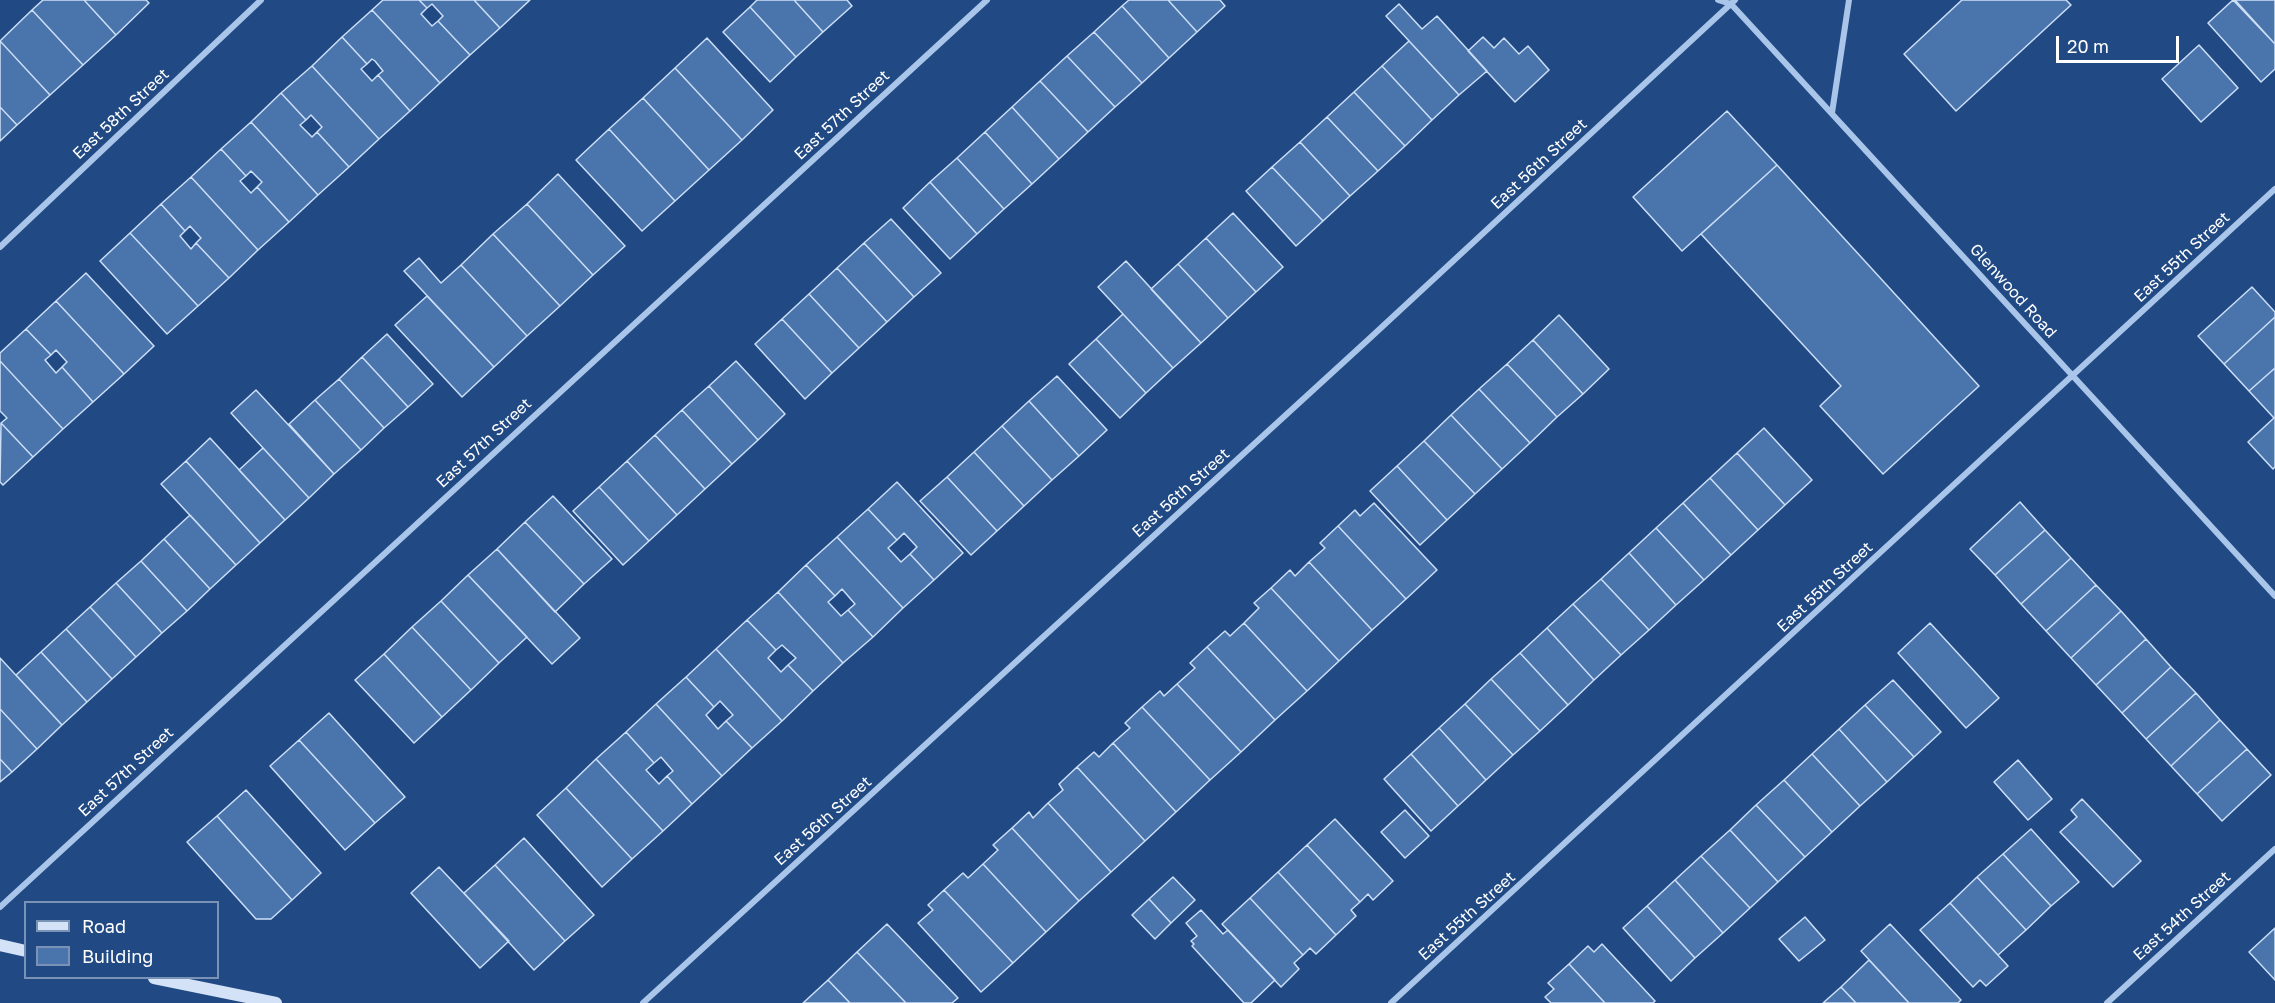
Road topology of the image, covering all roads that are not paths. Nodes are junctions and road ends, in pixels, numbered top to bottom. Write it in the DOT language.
graph roads {
  1 [pos="261,0"];
  2 [pos="987,0"];
  3 [pos="1718,0"];
  4 [pos="1849,0"];
  5 [pos="1733,2"];
  6 [pos="1832,113"];
  7 [pos="2275,189"];
  8 [pos="0,247"];
  9 [pos="2072,376"];
  10 [pos="2275,596"];
  11 [pos="2275,849"];
  12 [pos="0,907"];
  13 [pos="0,945"];
  14 [pos="24,951"];
  15 [pos="159,979"];
  16 [pos="276,1003"];
  17 [pos="643,1003"];
  18 [pos="1392,1003"];
  19 [pos="2107,1003"];
  1 -- 8 [label="street, East 58th Street"];
  2 -- 12 [label="street, East 57th Street"];
  3 -- 5 [label="street"];
  4 -- 6 [label="street"];
  5 -- 6 [label="street, Glenwood Road"];
  5 -- 17 [label="street, East 56th Street"];
  6 -- 9 [label="street, Glenwood Road"];
  7 -- 9 [label="street, East 55th Street"];
  9 -- 10 [label="street, Glenwood Road"];
  9 -- 18 [label="street, East 55th Street"];
  11 -- 19 [label="street, East 54th Street"];
  13 -- 14 [label="main road"];
  15 -- 16 [label="main road"];
}
